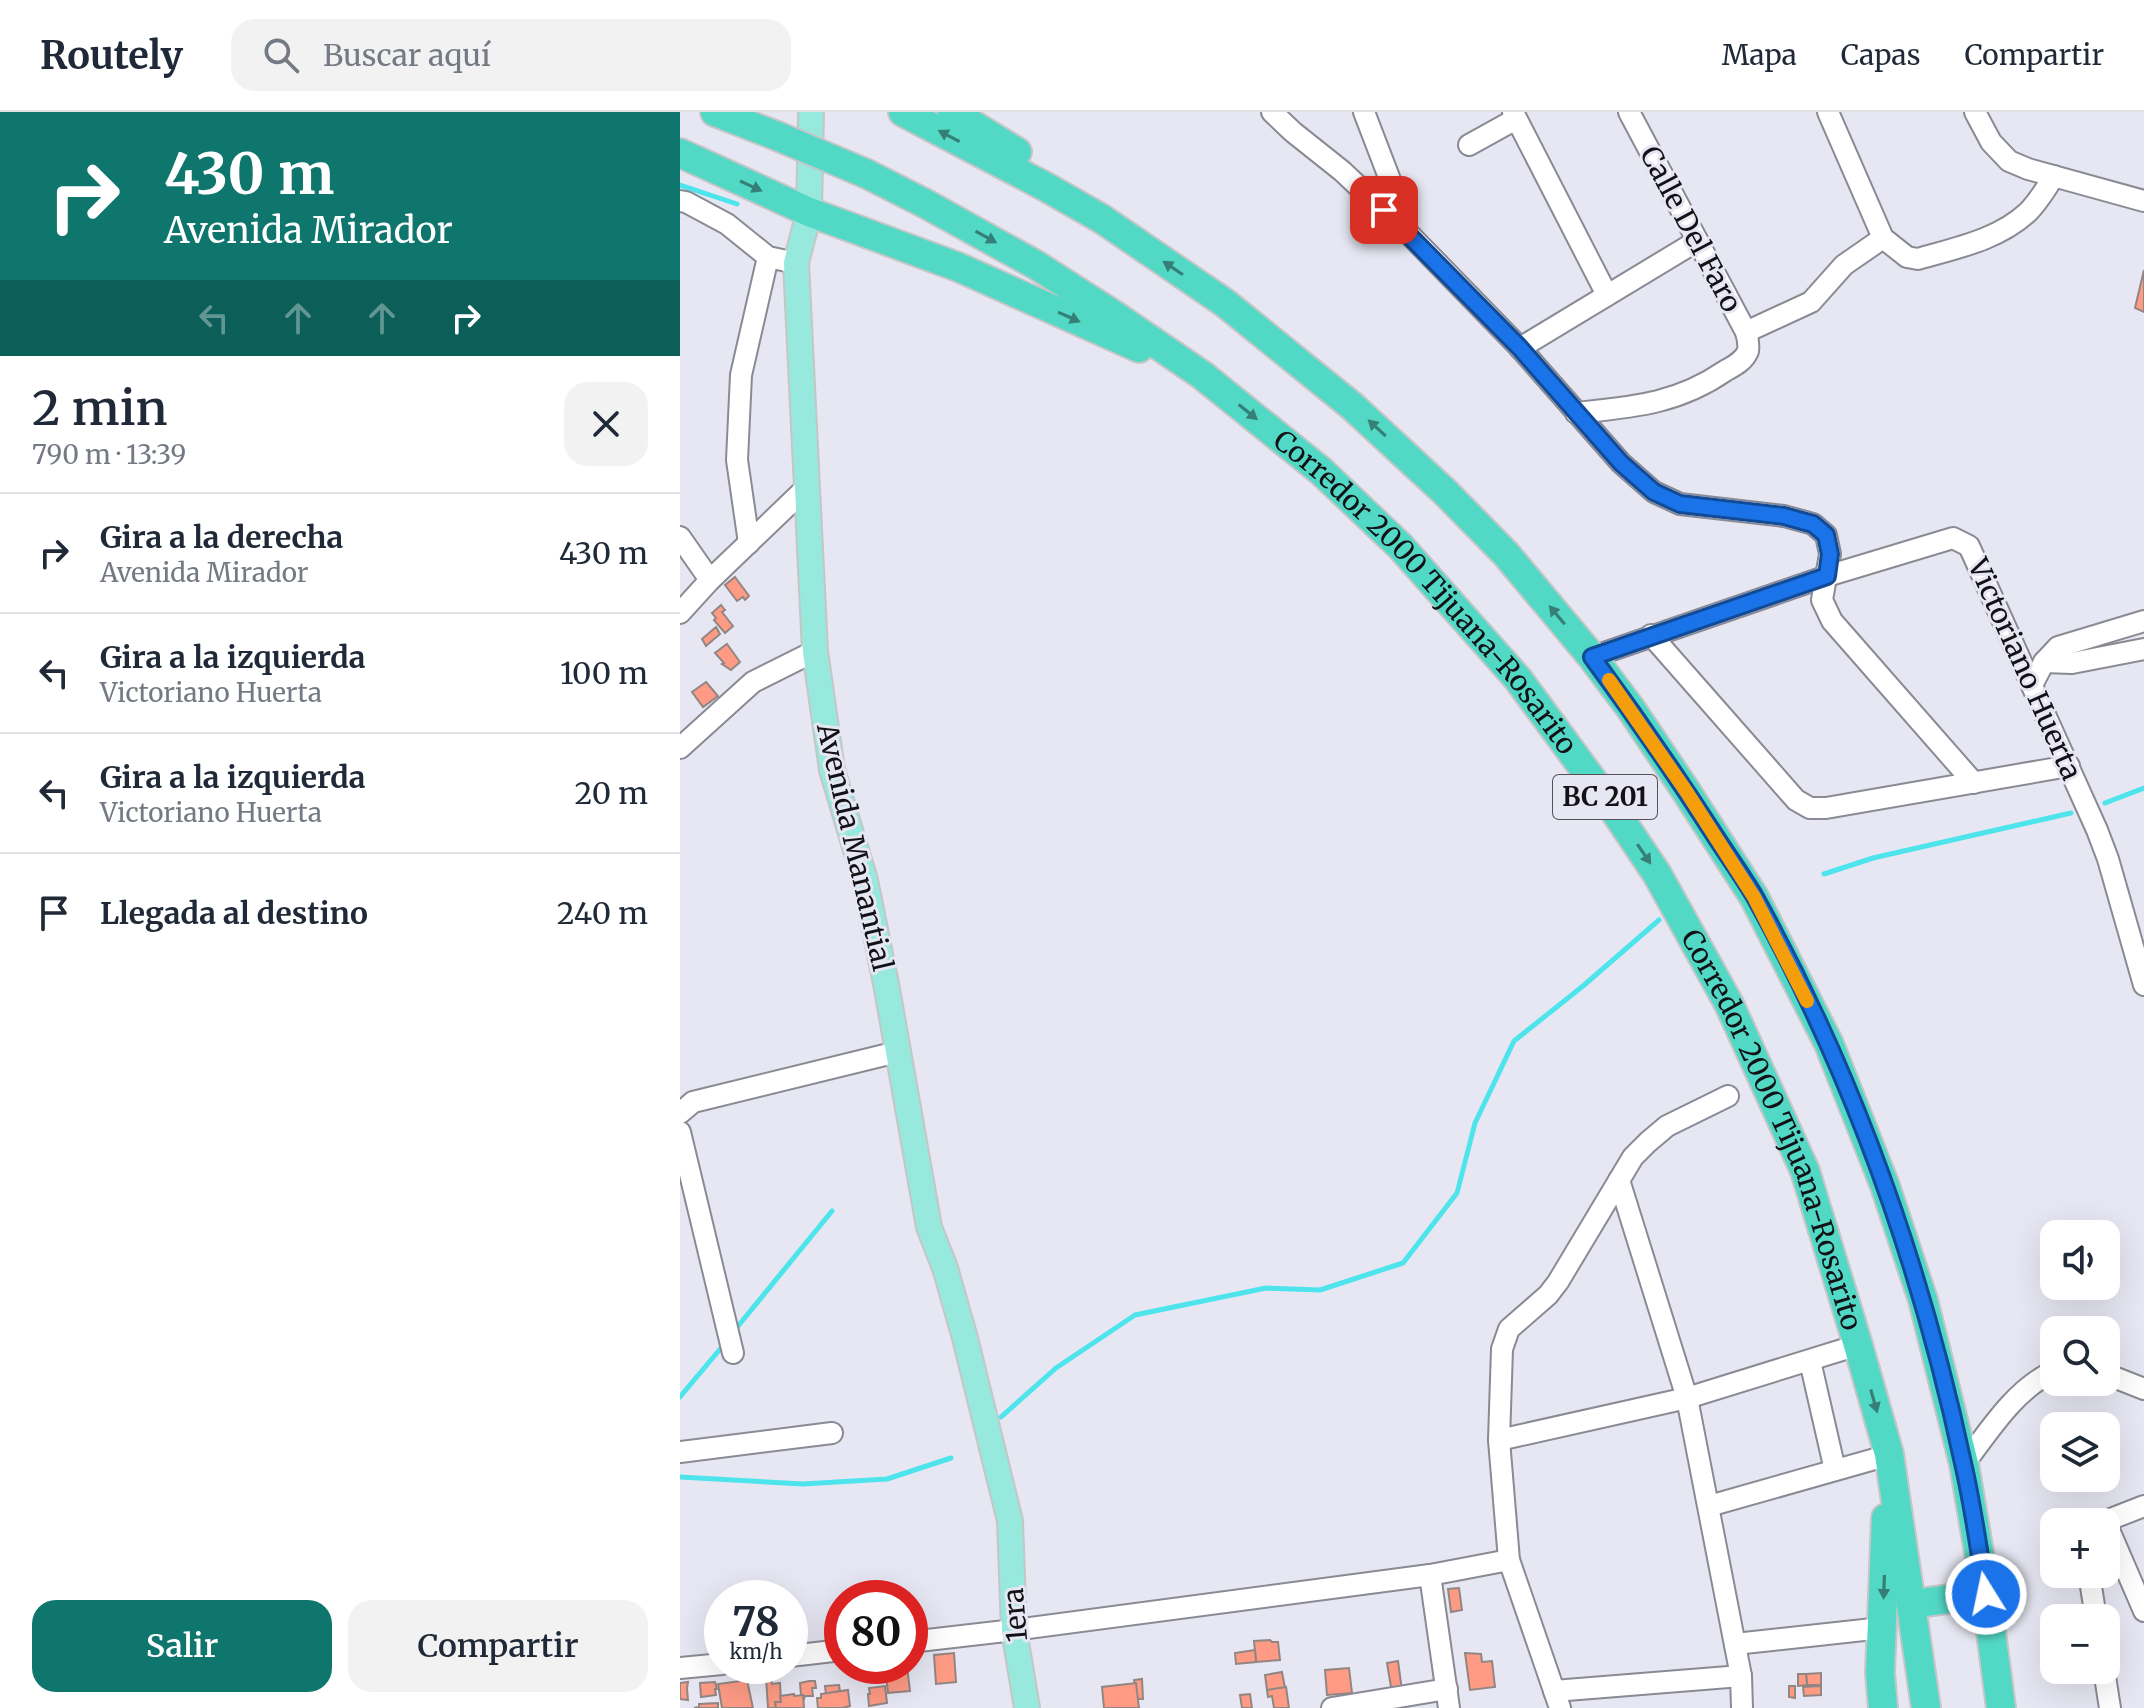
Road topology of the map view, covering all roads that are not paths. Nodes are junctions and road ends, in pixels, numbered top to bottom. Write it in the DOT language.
graph roads {
  1 [pos="715,112"];
  2 [pos="811,112"];
  3 [pos="903,112"];
  4 [pos="952,112"];
  5 [pos="1272,112"];
  6 [pos="1364,112"];
  7 [pos="1629,112"];
  8 [pos="1828,112"];
  9 [pos="1975,112"];
  10 [pos="1514,115"];
  11 [pos="1469,145"];
  12 [pos="680,153"];
  13 [pos="2054,176"];
  14 [pos="680,201"];
  15 [pos="2144,201"];
  16 [pos="809,212"];
  17 [pos="1102,219"];
  18 [pos="1399,224"];
  19 [pos="1883,238"];
  20 [pos="1697,241"];
  21 [pos="768,257"];
  22 [pos="796,263"];
  23 [pos="1607,295"];
  24 [pos="1748,340"];
  25 [pos="1520,348"];
  26 [pos="1202,375"];
  27 [pos="1576,413"];
  28 [pos="806,488"];
  29 [pos="680,537"];
  30 [pos="749,543"];
  31 [pos="1827,576"];
  32 [pos="710,580"];
  33 [pos="680,613"];
  34 [pos="2144,621"];
  35 [pos="1651,635"];
  36 [pos="2144,649"];
  37 [pos="815,651"];
  38 [pos="1592,657"];
  39 [pos="2044,662"];
  40 [pos="2032,685"];
  41 [pos="680,748"];
  42 [pos="2069,766"];
  43 [pos="1974,783"];
  44 [pos="2142,973"];
  45 [pos="897,1052"];
  46 [pos="1728,1096"];
  47 [pos="680,1113"];
  48 [pos="680,1132"];
  49 [pos="1619,1180"];
  50 [pos="1858,1345"];
  51 [pos="733,1353"];
  52 [pos="1810,1361"];
  53 [pos="2040,1379"];
  54 [pos="2120,1380"];
  55 [pos="2144,1389"];
  56 [pos="1687,1398"];
  57 [pos="832,1433"];
  58 [pos="1499,1440"];
  59 [pos="680,1452"];
  60 [pos="1889,1454"];
  61 [pos="1964,1464"];
  62 [pos="1835,1470"];
  63 [pos="1709,1506"];
  64 [pos="2144,1506"];
  65 [pos="2120,1516"];
  66 [pos="1010,1521"];
  67 [pos="2120,1556"];
  68 [pos="1509,1560"];
  69 [pos="1430,1575"];
  70 [pos="1986,1594"];
  71 [pos="1912,1604"];
  72 [pos="2144,1611"];
  73 [pos="1882,1628"];
  74 [pos="1014,1630"];
  75 [pos="928,1640"];
  76 [pos="1735,1644"];
  77 [pos="704,1666"];
  78 [pos="680,1668"];
  79 [pos="1741,1676"];
  80 [pos="2106,1684"];
  81 [pos="1448,1699"];
  82 [pos="1557,1700"];
  83 [pos="1027,1708"];
  84 [pos="1332,1708"];
  85 [pos="1742,1708"];
  86 [pos="1883,1708"];
  87 [pos="1926,1708"];
  88 [pos="2001,1708"];
  89 [pos="2110,1708"];
  1 -- 26 [label="highway, Corredor 2000 Tijuana-Rosarito / BC 201, one-way, bridge"];
  2 -- 16 [label="main road, Avenida Manantial"];
  17 -- 3 [label="highway, BC 201, one-way"];
  4 -- 17 [label="highway"];
  5 -- 18 [label="street"];
  6 -- 18 [label="street"];
  7 -- 20 [label="street, Calle Del Faro"];
  8 -- 19 [label="street"];
  9 -- 13 [label="street"];
  10 -- 11 [label="street"];
  10 -- 23 [label="street"];
  12 -- 16 [label="highway, one-way"];
  13 -- 15 [label="street"];
  13 -- 19 [label="street"];
  14 -- 21 [label="street"];
  16 -- 22 [label="main road, Avenida Manantial"];
  16 -- 26 [label="highway, one-way"];
  38 -- 17 [label="highway, BC 201, one-way"];
  18 -- 25 [label="street"];
  19 -- 24 [label="street"];
  20 -- 23 [label="street"];
  20 -- 24 [label="street, Calle Del Faro"];
  21 -- 22 [label="street"];
  21 -- 30 [label="street"];
  22 -- 28 [label="main road, Avenida Manantial"];
  23 -- 25 [label="street"];
  24 -- 27 [label="street"];
  25 -- 27 [label="street"];
  26 -- 50 [label="highway, Corredor 2000 Tijuana-Rosarito / BC 201, one-way"];
  27 -- 31 [label="street"];
  28 -- 30 [label="street"];
  28 -- 37 [label="main road, Avenida Manantial"];
  29 -- 32 [label="street"];
  30 -- 32 [label="street"];
  31 -- 35 [label="street"];
  31 -- 40 [label="street, Victoriano Huerta"];
  31 -- 43 [label="street"];
  32 -- 33 [label="street"];
  34 -- 39 [label="street"];
  35 -- 38 [label="street"];
  35 -- 43 [label="street"];
  36 -- 39 [label="street"];
  37 -- 41 [label="street"];
  37 -- 45 [label="main road, Avenida Manantial"];
  38 -- 61 [label="highway, BC 201"];
  39 -- 40 [label="street"];
  40 -- 42 [label="street, Victoriano Huerta"];
  42 -- 43 [label="street"];
  42 -- 44 [label="street, Victoriano Huerta"];
  45 -- 47 [label="street"];
  45 -- 66 [label="main road, Avenida Manantial"];
  46 -- 49 [label="street"];
  48 -- 51 [label="street"];
  49 -- 56 [label="street"];
  49 -- 58 [label="street"];
  50 -- 52 [label="street"];
  50 -- 60 [label="highway, Corredor 2000 Tijuana-Rosarito / BC 201, one-way"];
  52 -- 56 [label="street"];
  52 -- 62 [label="street"];
  53 -- 61 [label="street"];
  54 -- 55 [label="street"];
  56 -- 58 [label="street"];
  56 -- 63 [label="street"];
  57 -- 59 [label="street"];
  58 -- 68 [label="street"];
  60 -- 62 [label="street"];
  60 -- 71 [label="highway, Corredor 2000 Tijuana-Rosarito / BC 201"];
  60 -- 73 [label="highway, one-way"];
  61 -- 70 [label="highway, BC 201"];
  62 -- 63 [label="street"];
  63 -- 76 [label="street"];
  64 -- 65 [label="street"];
  66 -- 74 [label="main road, 1era"];
  67 -- 72 [label="street"];
  68 -- 69 [label="street"];
  68 -- 82 [label="street"];
  69 -- 74 [label="street"];
  69 -- 81 [label="street"];
  70 -- 71 [label="highway"];
  70 -- 88 [label="highway, BC 201"];
  71 -- 87 [label="highway, Corredor 2000 Tijuana-Rosarito / BC 201"];
  73 -- 76 [label="street"];
  73 -- 86 [label="highway"];
  74 -- 75 [label="street"];
  74 -- 83 [label="main road, 1era"];
  76 -- 79 [label="street"];
  77 -- 78 [label="street"];
  79 -- 82 [label="street"];
  79 -- 85 [label="street"];
  80 -- 89 [label="street"];
  81 -- 84 [label="street"];
}
